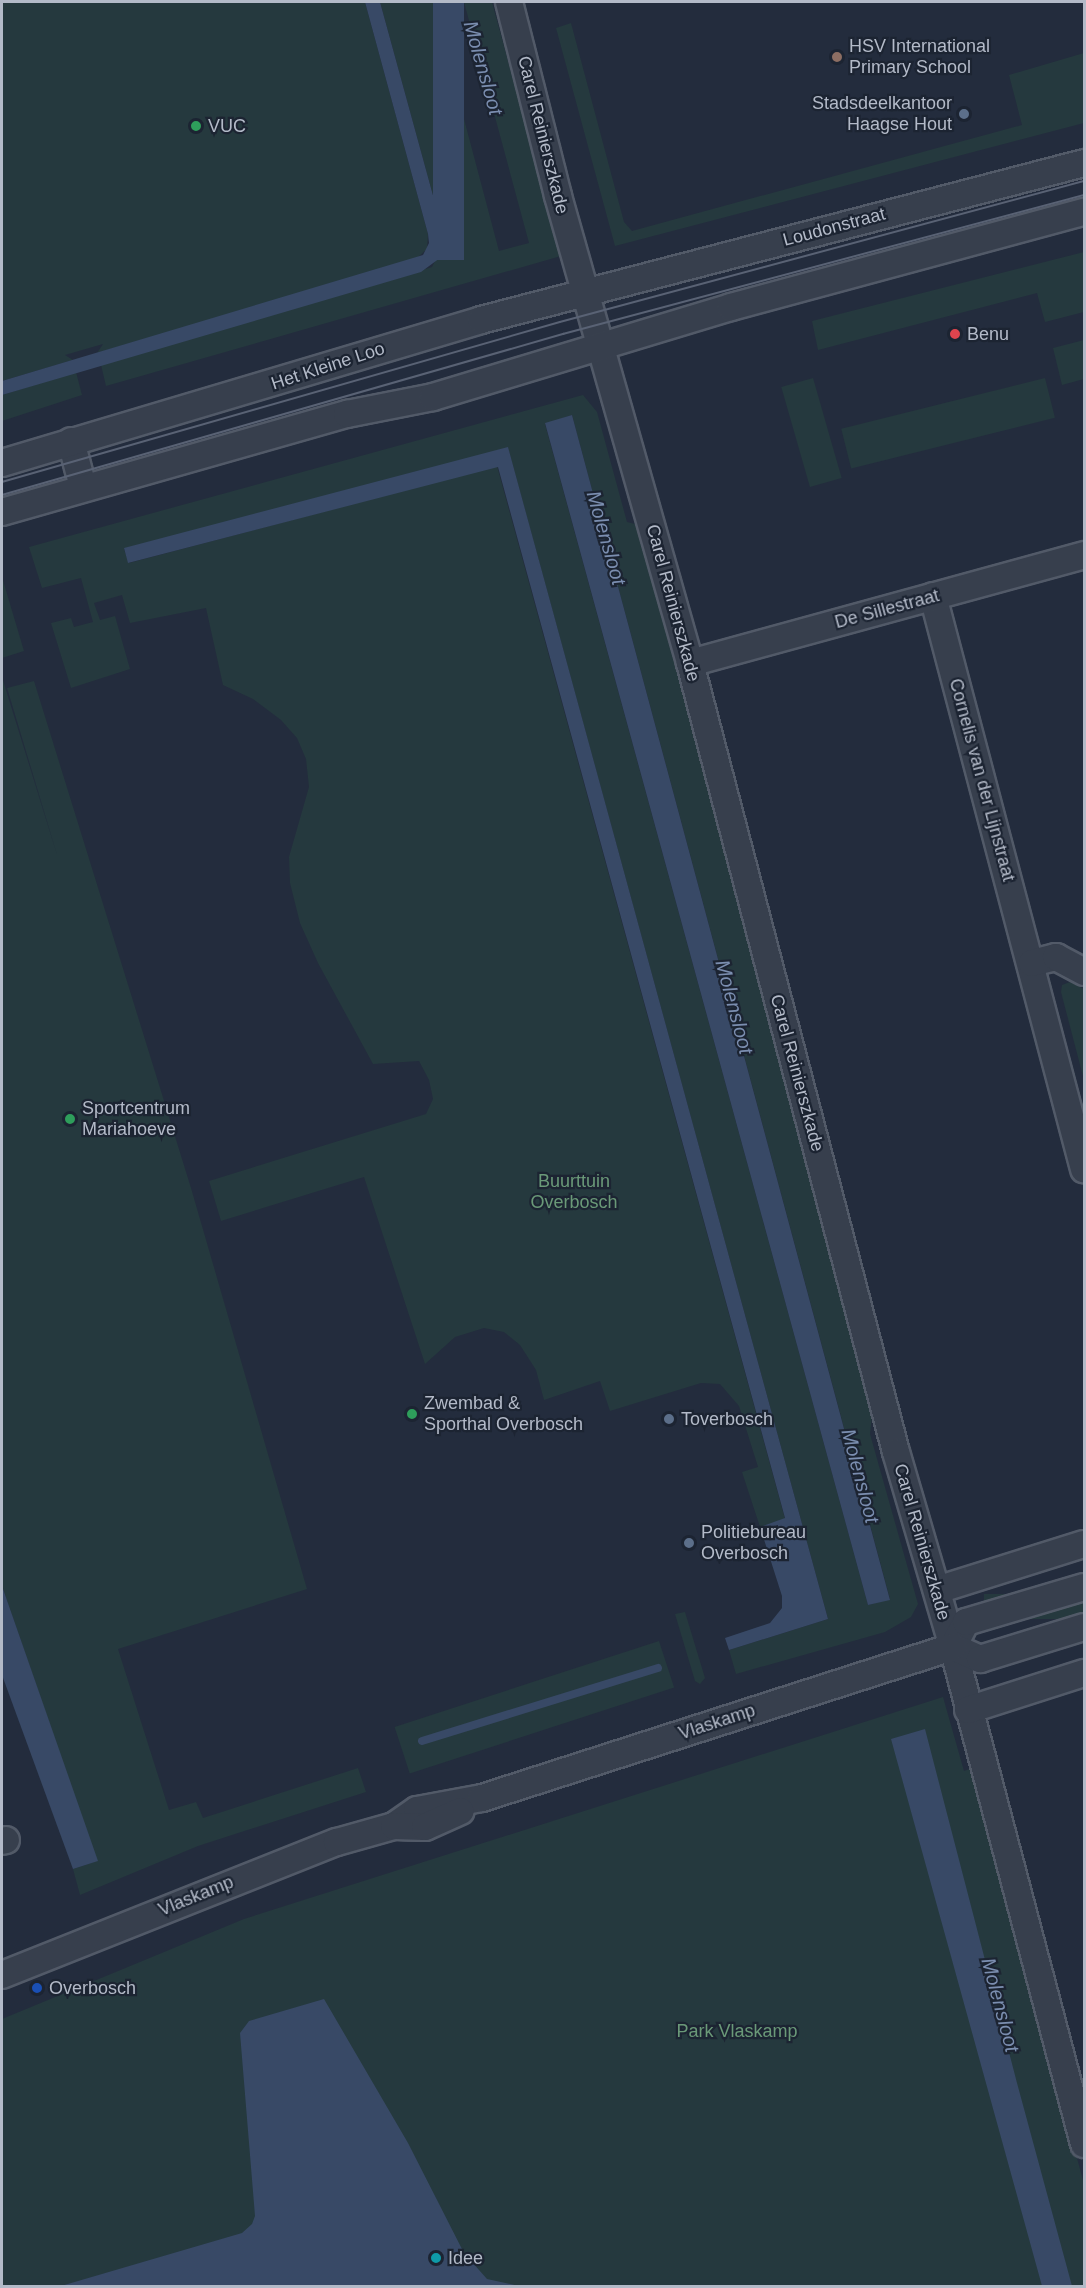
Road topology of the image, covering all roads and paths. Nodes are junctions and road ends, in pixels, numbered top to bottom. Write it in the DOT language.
graph roads {
  1 [pos="509,2"];
  2 [pos="1084,163"];
  3 [pos="1084,212"];
  4 [pos="585,292"];
  5 [pos="600,349"];
  6 [pos="71,441"];
  7 [pos="2,463"];
  8 [pos="83,487"];
  9 [pos="2,512"];
  10 [pos="1084,555"];
  11 [pos="933,596"];
  12 [pos="690,663"];
  13 [pos="1032,963"];
  14 [pos="1084,972"];
  15 [pos="1081,1142"];
  16 [pos="1084,1169"];
  17 [pos="1084,1544"];
  18 [pos="1084,1587"];
  19 [pos="936,1590"];
  20 [pos="1084,1627"];
  21 [pos="953,1647"];
  22 [pos="1084,1673"];
  23 [pos="968,1710"];
  24 [pos="2,1975"];
  25 [pos="1084,2144"];
  1 -- 4 [label="street, Carel Reinierszkade"];
  2 -- 4 [label="street, Loudonstraat"];
  3 -- 5 [label="street"];
  4 -- 5 [label="street, Carel Reinierszkade"];
  4 -- 6 [label="street, Het Kleine Loo"];
  5 -- 8 [label="street"];
  5 -- 12 [label="street, Carel Reinierszkade"];
  6 -- 7 [label="street, Het Kleine Loo"];
  6 -- 8 [label="street"];
  8 -- 9 [label="street"];
  10 -- 11 [label="street, De Sillestraat"];
  11 -- 12 [label="street, De Sillestraat"];
  11 -- 13 [label="street, Cornelis van der Lijnstraat"];
  12 -- 19 [label="street, Carel Reinierszkade"];
  13 -- 14 [label="street"];
  13 -- 15 [label="street, Cornelis van der Lijnstraat"];
  15 -- 16 [label="street, Cornelis van der Lijnstraat"];
  17 -- 19 [label="street"];
  18 -- 21 [label="street"];
  19 -- 21 [label="street, Carel Reinierszkade"];
  20 -- 21 [label="street"];
  21 -- 23 [label="street, Carel Reinierszkade"];
  21 -- 24 [label="street, Vlaskamp"];
  22 -- 23 [label="street"];
  23 -- 25 [label="street, Carel Reinierszkade"];
}
